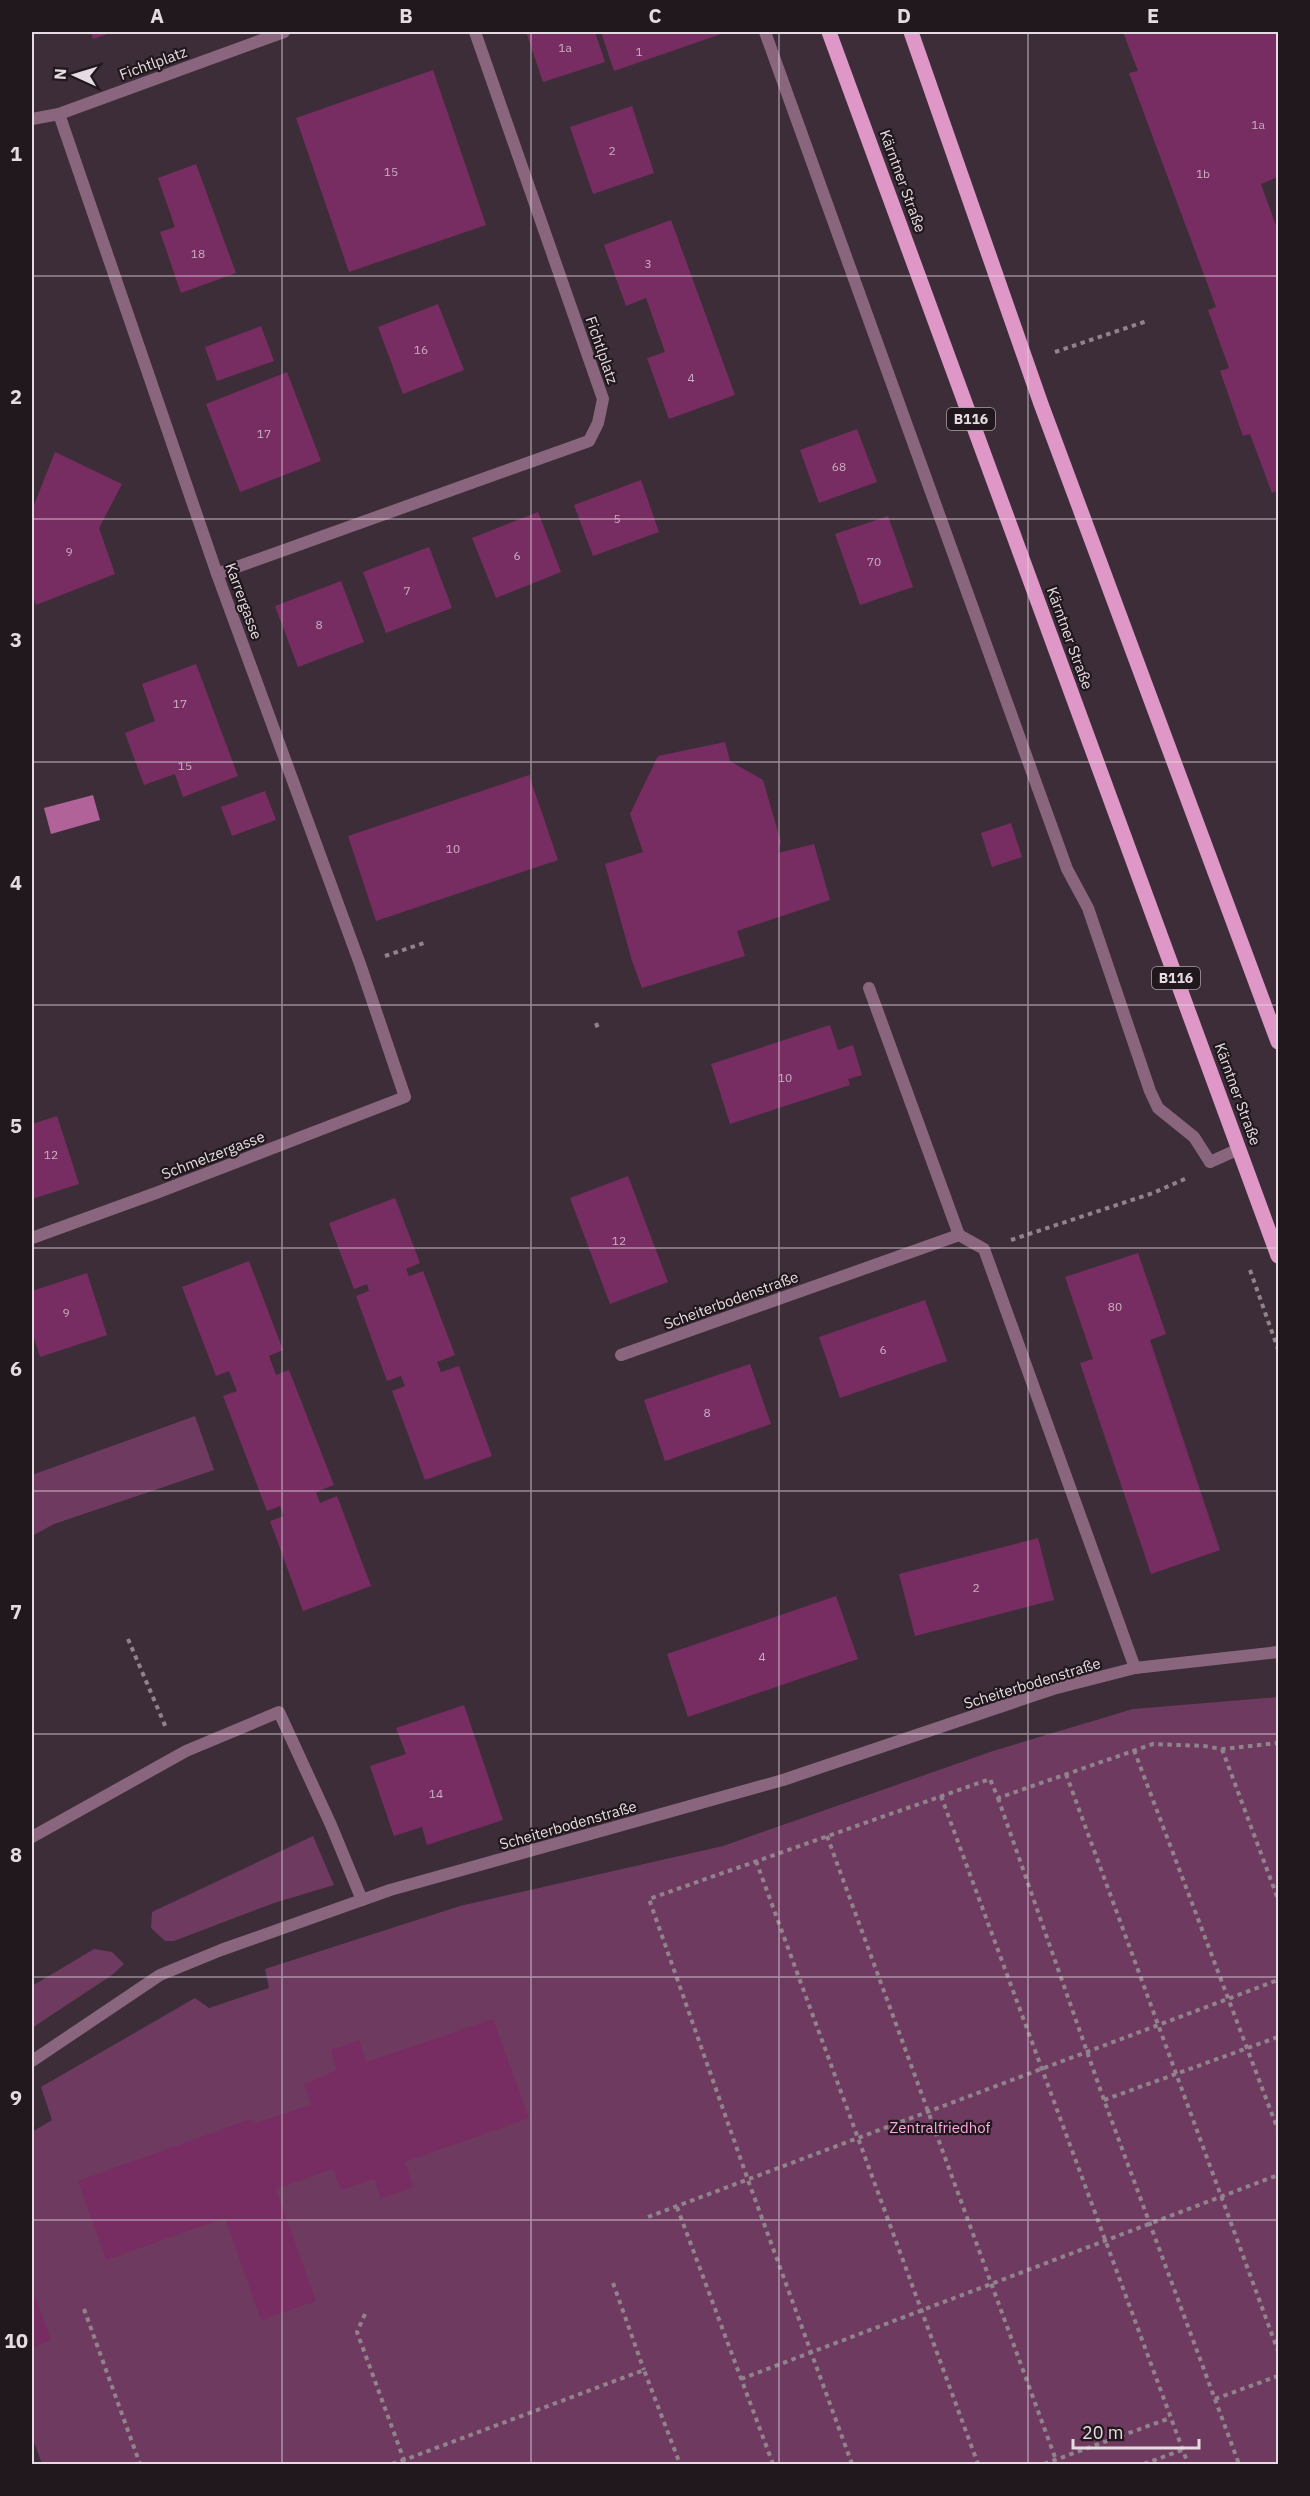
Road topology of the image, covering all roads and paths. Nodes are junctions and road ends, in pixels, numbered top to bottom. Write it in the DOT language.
graph roads {
  1 [pos="284,32"];
  2 [pos="476,32"];
  3 [pos="765,32"];
  4 [pos="829,32"];
  5 [pos="910,32"];
  6 [pos="59,114"];
  7 [pos="32,119"];
  8 [pos="1147,321"];
  9 [pos="1054,352"];
  10 [pos="217,574"];
  11 [pos="427,942"];
  12 [pos="360,964"];
  13 [pos="869,988"];
  14 [pos="596,1023"];
  15 [pos="598,1031"];
  16 [pos="1278,1042"];
  17 [pos="405,1097"];
  18 [pos="1239,1149"];
  19 [pos="1210,1162"];
  20 [pos="959,1235"];
  21 [pos="32,1238"];
  22 [pos="984,1249"];
  23 [pos="1278,1256"];
  24 [pos="621,1355"];
  25 [pos="128,1639"];
  26 [pos="1278,1652"];
  27 [pos="1135,1668"];
  28 [pos="1278,1743"];
  29 [pos="1222,1749"];
  30 [pos="1134,1750"];
  31 [pos="186,1751"];
  32 [pos="1066,1774"];
  33 [pos="941,1796"];
  34 [pos="998,1798"];
  35 [pos="827,1836"];
  36 [pos="32,1837"];
  37 [pos="756,1861"];
  38 [pos="1278,1899"];
  39 [pos="362,1900"];
  40 [pos="1278,1980"];
  41 [pos="1229,1999"];
  42 [pos="1159,2026"];
  43 [pos="1278,2037"];
  44 [pos="1248,2048"];
  45 [pos="1087,2053"];
  46 [pos="32,2061"];
  47 [pos="1043,2069"];
  48 [pos="1176,2074"];
  49 [pos="1104,2100"];
  50 [pos="928,2112"];
  51 [pos="1278,2130"];
  52 [pos="858,2139"];
  53 [pos="1278,2175"];
  54 [pos="748,2180"];
  55 [pos="1222,2197"];
  56 [pos="677,2206"];
  57 [pos="648,2217"];
  58 [pos="1150,2224"];
  59 [pos="1107,2241"];
  60 [pos="613,2283"];
  61 [pos="991,2284"];
  62 [pos="84,2309"];
  63 [pos="921,2311"];
  64 [pos="365,2314"];
  65 [pos="1278,2351"];
  66 [pos="811,2352"];
  67 [pos="644,2370"];
  68 [pos="1278,2376"];
  69 [pos="741,2379"];
  70 [pos="1215,2399"];
  71 [pos="1171,2418"];
  72 [pos="1182,2450"];
  73 [pos="1056,2460"];
  74 [pos="405,2462"];
  75 [pos="140,2464"];
  76 [pos="392,2464"];
  77 [pos="680,2464"];
  78 [pos="773,2464"];
  79 [pos="852,2464"];
  80 [pos="978,2464"];
  81 [pos="1044,2464"];
  82 [pos="1144,2464"];
  83 [pos="1188,2464"];
  84 [pos="1239,2464"];
  1 -- 6 [label="street, Fichtlplatz"];
  2 -- 10 [label="street, Fichtlplatz"];
  3 -- 19 [label="street"];
  4 -- 18 [label="main road, Kärntner Straße / B116"];
  5 -- 16 [label="main road"];
  6 -- 7 [label="street, Fichtlplatz"];
  6 -- 10 [label="street, Karrergasse"];
  8 -- 9 [label="path"];
  10 -- 12 [label="street, Karrergasse"];
  11 -- 12 [label="path"];
  12 -- 17 [label="street, Karrergasse"];
  13 -- 20 [label="street"];
  14 -- 15 [label="path"];
  17 -- 21 [label="street, Schmelzergasse"];
  18 -- 19 [label="street"];
  18 -- 23 [label="main road, Kärntner Straße / B116"];
  19 -- 22 [label="path"];
  20 -- 22 [label="street"];
  20 -- 24 [label="street, Scheiterbodenstraße"];
  22 -- 27 [label="street"];
  25 -- 31 [label="path"];
  26 -- 27 [label="street, Scheiterbodenstraße"];
  27 -- 39 [label="street, Scheiterbodenstraße"];
  28 -- 29 [label="path"];
  29 -- 30 [label="path"];
  29 -- 38 [label="path"];
  30 -- 32 [label="path"];
  30 -- 41 [label="path"];
  31 -- 36 [label="street"];
  31 -- 39 [label="street"];
  32 -- 34 [label="path"];
  32 -- 42 [label="path"];
  33 -- 34 [label="path"];
  33 -- 35 [label="path"];
  33 -- 47 [label="path"];
  34 -- 45 [label="path"];
  35 -- 37 [label="path"];
  35 -- 50 [label="path"];
  37 -- 52 [label="path"];
  37 -- 54 [label="path"];
  39 -- 46 [label="street, Scheiterbodenstraße"];
  40 -- 41 [label="path"];
  41 -- 42 [label="path"];
  41 -- 44 [label="path"];
  42 -- 45 [label="path"];
  42 -- 48 [label="path"];
  43 -- 44 [label="path"];
  44 -- 48 [label="path"];
  44 -- 51 [label="path"];
  45 -- 47 [label="path"];
  45 -- 49 [label="path"];
  47 -- 50 [label="path"];
  47 -- 59 [label="path"];
  48 -- 49 [label="path"];
  48 -- 55 [label="path"];
  49 -- 58 [label="path"];
  50 -- 52 [label="path"];
  50 -- 61 [label="path"];
  52 -- 54 [label="path"];
  52 -- 63 [label="path"];
  53 -- 55 [label="path"];
  54 -- 56 [label="path"];
  54 -- 66 [label="path"];
  55 -- 58 [label="path"];
  55 -- 65 [label="path"];
  56 -- 57 [label="path"];
  56 -- 69 [label="path"];
  58 -- 59 [label="path"];
  58 -- 70 [label="path"];
  59 -- 61 [label="path"];
  59 -- 71 [label="path"];
  60 -- 67 [label="path"];
  61 -- 63 [label="path"];
  61 -- 73 [label="path"];
  62 -- 75 [label="path"];
  63 -- 66 [label="path"];
  63 -- 80 [label="path"];
  64 -- 74 [label="path"];
  66 -- 69 [label="path"];
  66 -- 79 [label="path"];
  67 -- 74 [label="path"];
  67 -- 77 [label="path"];
  68 -- 70 [label="path"];
  69 -- 78 [label="path"];
  70 -- 84 [label="path"];
  71 -- 72 [label="path"];
  71 -- 73 [label="path"];
  72 -- 82 [label="path"];
  72 -- 83 [label="path"];
  73 -- 81 [label="path"];
  74 -- 76 [label="path"];
}
